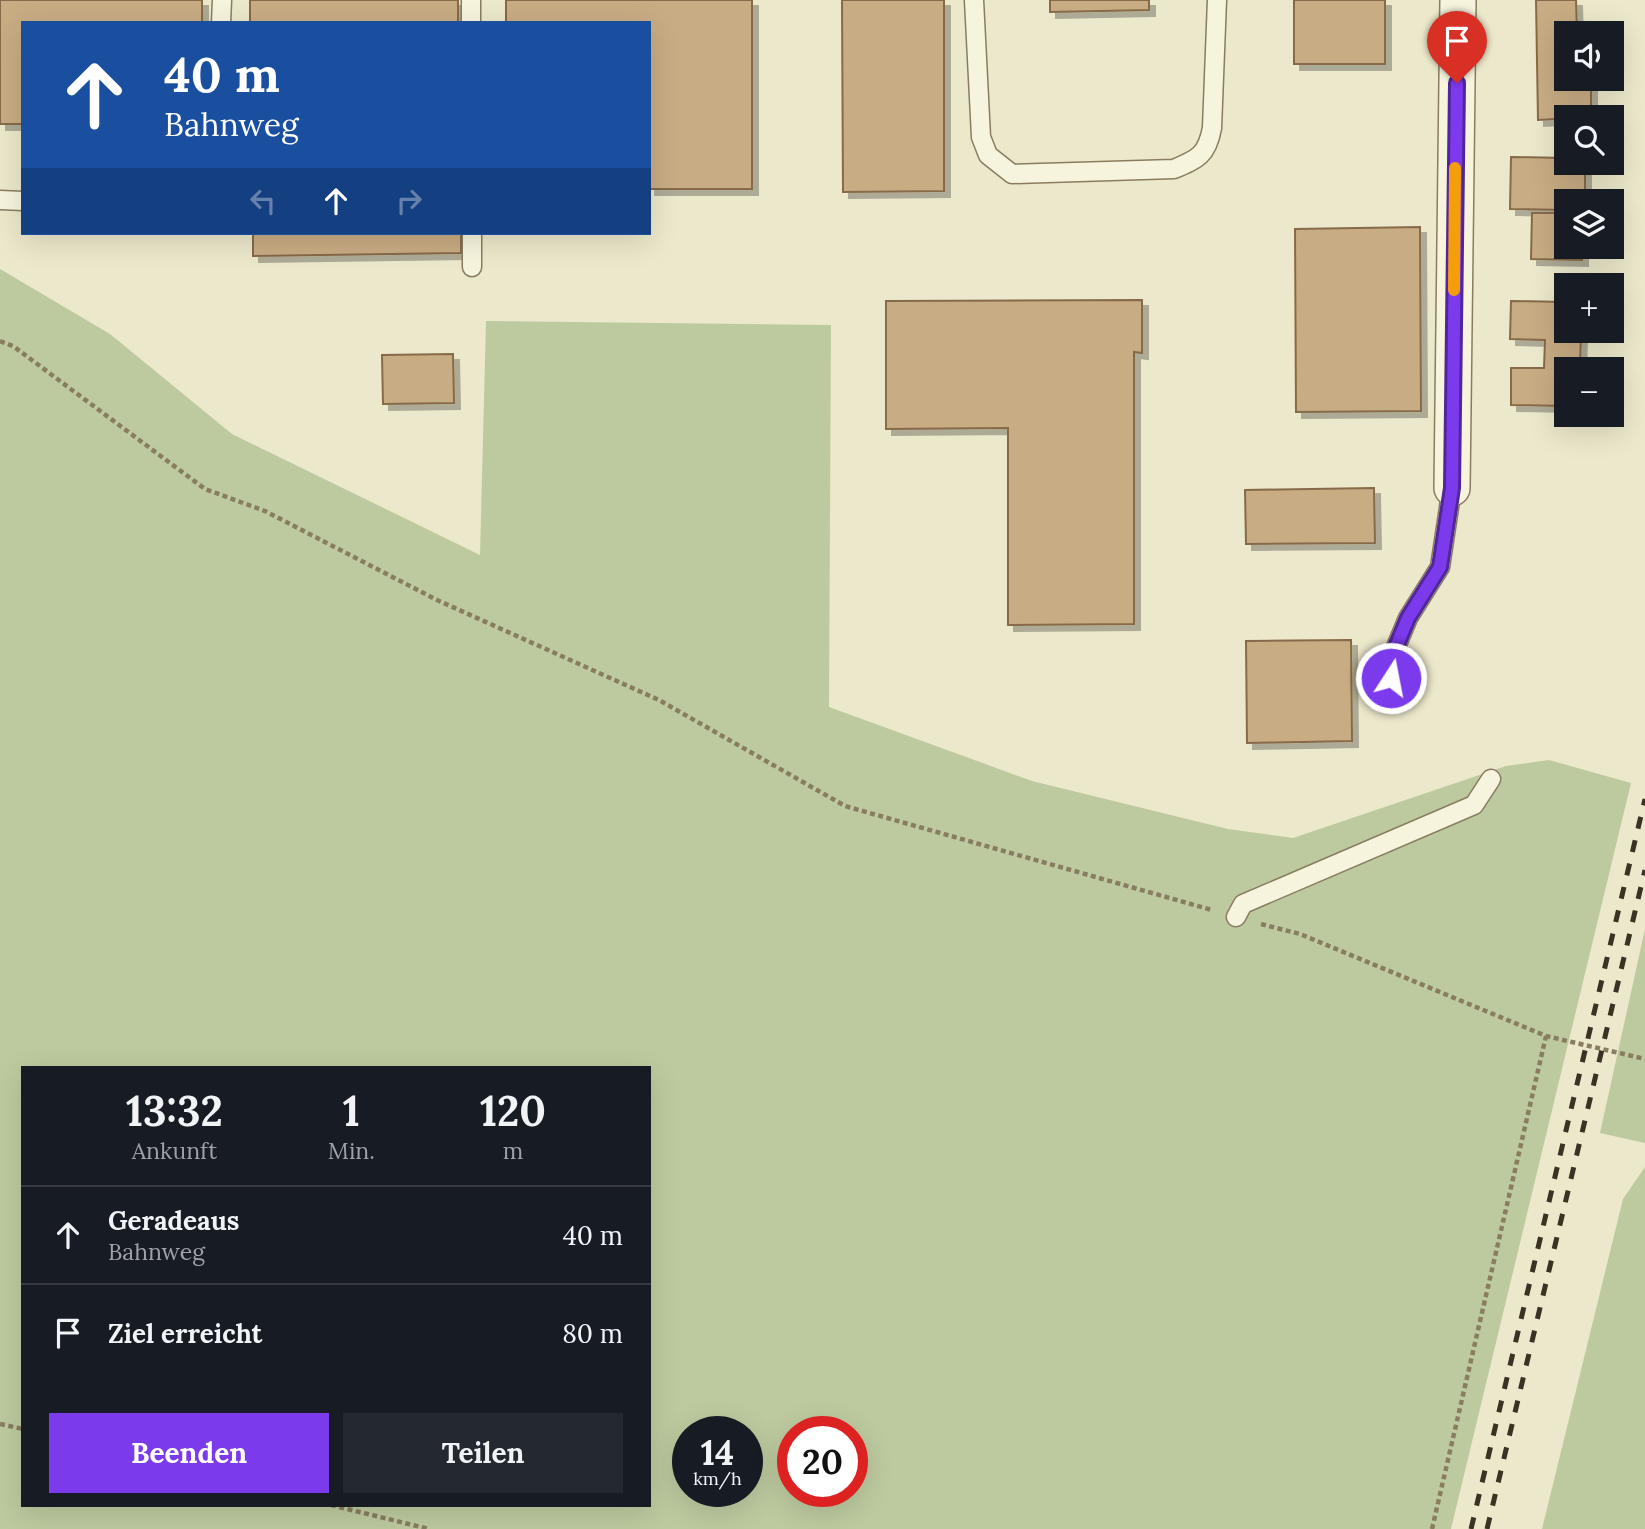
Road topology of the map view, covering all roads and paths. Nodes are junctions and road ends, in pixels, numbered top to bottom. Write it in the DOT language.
graph roads {
  1 [pos="222,0"];
  2 [pos="471,0"];
  3 [pos="974,0"];
  4 [pos="1217,0"];
  5 [pos="1458,0"];
  6 [pos="221,21"];
  7 [pos="471,21"];
  8 [pos="0,200"];
  9 [pos="21,201"];
  10 [pos="472,235"];
  11 [pos="472,267"];
  12 [pos="0,341"];
  13 [pos="1452,488"];
  14 [pos="1390,697"];
  15 [pos="1491,779"];
  16 [pos="1237,917"];
  17 [pos="1546,1036"];
  18 [pos="1645,1059"];
  19 [pos="0,1424"];
  20 [pos="21,1429"];
  21 [pos="339,1507"];
  22 [pos="429,1529"];
  23 [pos="1432,1529"];
  1 -- 6 [label="lane"];
  2 -- 7 [label="lane"];
  3 -- 4 [label="lane"];
  5 -- 13 [label="street"];
  8 -- 9 [label="lane"];
  10 -- 11 [label="lane"];
  12 -- 16 [label="path"];
  13 -- 14 [label="lane"];
  15 -- 16 [label="lane"];
  16 -- 17 [label="path"];
  17 -- 18 [label="path"];
  17 -- 23 [label="path"];
  19 -- 20 [label="path"];
  21 -- 22 [label="path"];
}
